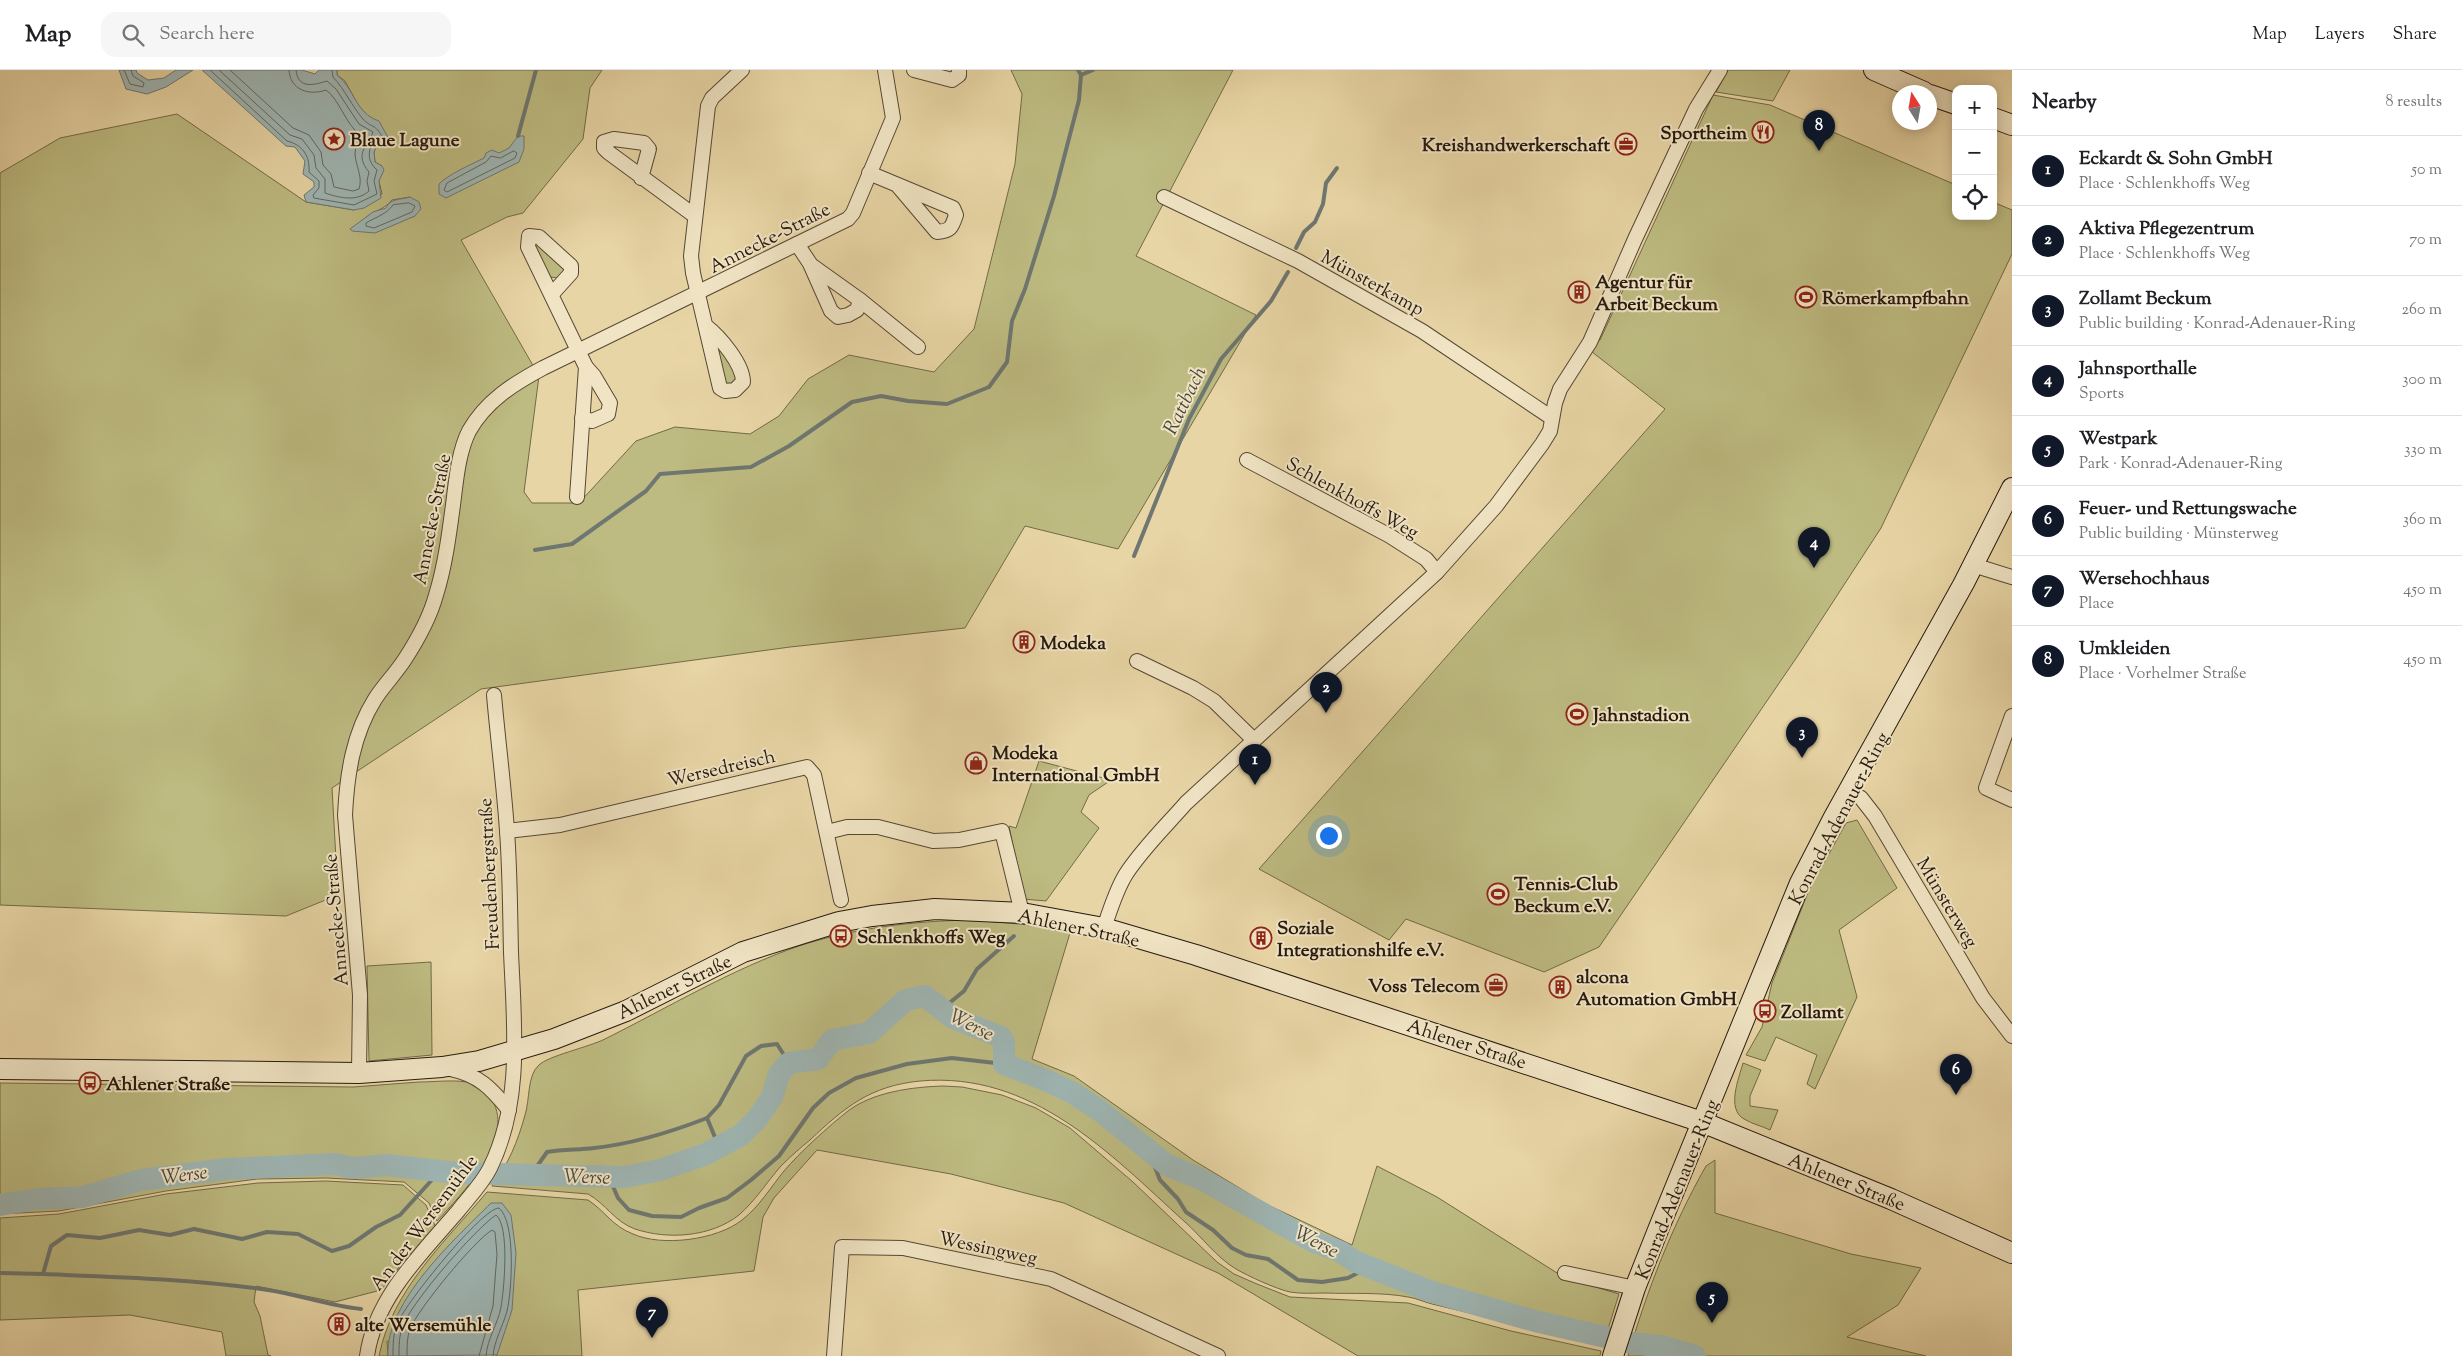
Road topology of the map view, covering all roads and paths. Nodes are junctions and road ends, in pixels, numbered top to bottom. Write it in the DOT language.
graph roads {
  1 [pos="742,70"];
  2 [pos="886,70"];
  3 [pos="914,70"];
  4 [pos="959,70"];
  5 [pos="1720,70"];
  6 [pos="1874,70"];
  7 [pos="1908,85"];
  8 [pos="1937,97"];
  9 [pos="1952,102"];
  10 [pos="1997,119"];
  11 [pos="2012,125"];
  12 [pos="869,173"];
  13 [pos="641,178"];
  14 [pos="898,186"];
  15 [pos="1164,197"];
  16 [pos="695,216"];
  17 [pos="797,244"];
  18 [pos="811,265"];
  19 [pos="552,294"];
  20 [pos="698,294"];
  21 [pos="860,300"];
  22 [pos="706,326"];
  23 [pos="918,347"];
  24 [pos="580,350"];
  25 [pos="586,367"];
  26 [pos="582,418"];
  27 [pos="1552,418"];
  28 [pos="1247,460"];
  29 [pos="2012,488"];
  30 [pos="577,497"];
  31 [pos="1973,565"];
  32 [pos="1437,572"];
  33 [pos="2012,577"];
  34 [pos="1136,661"];
  35 [pos="494,695"];
  36 [pos="2012,716"];
  37 [pos="1254,740"];
  38 [pos="1849,791"];
  39 [pos="2012,800"];
  40 [pos="507,832"];
  41 [pos="827,832"];
  42 [pos="841,900"];
  43 [pos="1022,913"];
  44 [pos="1104,928"];
  45 [pos="2012,1036"];
  46 [pos="515,1052"];
  47 [pos="442,1067"];
  48 [pos="0,1069"];
  49 [pos="359,1073"];
  50 [pos="509,1110"];
  51 [pos="1702,1122"];
  52 [pos="2012,1252"];
  53 [pos="1565,1273"];
  54 [pos="1635,1288"];
  55 [pos="368,1356"];
  56 [pos="834,1356"];
  57 [pos="1218,1356"];
  58 [pos="1613,1356"];
  1 -- 16 [label="street, Annecke-Straße"];
  2 -- 12 [label="street, Annecke-Straße"];
  3 -- 4 [label="street"];
  5 -- 27 [label="street"];
  6 -- 7 [label="main road"];
  8 -- 9 [label="main road"];
  10 -- 11 [label="main road"];
  12 -- 14 [label="street"];
  12 -- 17 [label="street, Annecke-Straße"];
  13 -- 16 [label="street"];
  15 -- 27 [label="street, Münsterkamp"];
  16 -- 20 [label="street, Annecke-Straße"];
  17 -- 18 [label="street"];
  17 -- 20 [label="street, Annecke-Straße"];
  18 -- 21 [label="street"];
  18 -- 21 [label="street"];
  19 -- 24 [label="street"];
  20 -- 22 [label="street"];
  20 -- 24 [label="street, Annecke-Straße"];
  21 -- 23 [label="street"];
  24 -- 25 [label="street"];
  24 -- 49 [label="street, Annecke-Straße"];
  25 -- 26 [label="street"];
  25 -- 26 [label="street"];
  26 -- 30 [label="street"];
  27 -- 32 [label="street"];
  28 -- 32 [label="street, Schlenkhoffs Weg"];
  29 -- 31 [label="main road, Konrad-Adenauer-Ring"];
  31 -- 33 [label="street"];
  31 -- 38 [label="main road, Konrad-Adenauer-Ring"];
  32 -- 37 [label="street"];
  34 -- 37 [label="street"];
  35 -- 40 [label="street, Freudenbergstraße"];
  36 -- 39 [label="street"];
  37 -- 44 [label="street"];
  38 -- 45 [label="street, Münsterweg"];
  38 -- 51 [label="main road, Konrad-Adenauer-Ring"];
  40 -- 41 [label="street, Wersedreisch"];
  40 -- 46 [label="street, Freudenbergstraße"];
  41 -- 42 [label="street, Wersedreisch"];
  41 -- 43 [label="street"];
  43 -- 44 [label="main road, Ahlener Straße"];
  43 -- 46 [label="main road, Ahlener Straße"];
  44 -- 51 [label="main road, Ahlener Straße"];
  46 -- 47 [label="main road, Ahlener Straße"];
  46 -- 50 [label="street, An der Wersemühle"];
  47 -- 49 [label="main road, Ahlener Straße"];
  47 -- 50 [label="street"];
  48 -- 49 [label="main road, Ahlener Straße"];
  50 -- 55 [label="street, An der Wersemühle"];
  51 -- 52 [label="main road, Ahlener Straße"];
  51 -- 54 [label="main road, Konrad-Adenauer-Ring"];
  53 -- 54 [label="street"];
  54 -- 58 [label="main road, Konrad-Adenauer-Ring"];
  56 -- 57 [label="street, Wessingweg"];
}
